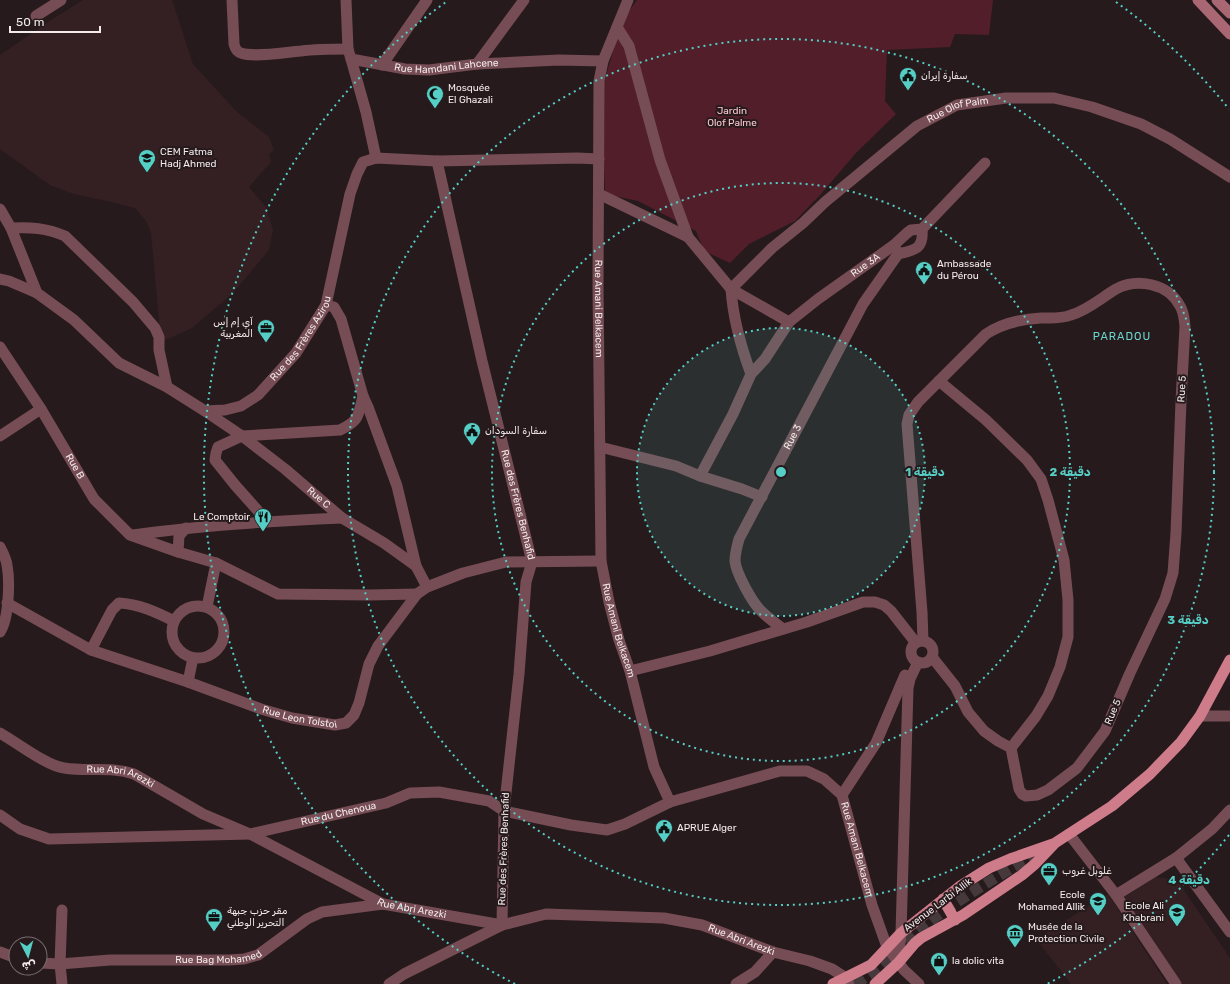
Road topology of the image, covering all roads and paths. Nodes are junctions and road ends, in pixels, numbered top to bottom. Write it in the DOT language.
graph roads {
  1 [pos="61,0"];
  2 [pos="232,0"];
  3 [pos="346,0"];
  4 [pos="426,0"];
  5 [pos="524,0"];
  6 [pos="628,0"];
  7 [pos="1198,0"];
  8 [pos="1217,0"];
  9 [pos="1230,13"];
  10 [pos="36,16"];
  11 [pos="617,27"];
  12 [pos="1230,34"];
  13 [pos="350,54"];
  14 [pos="603,61"];
  15 [pos="477,64"];
  16 [pos="382,65"];
  17 [pos="376,158"];
  18 [pos="599,159"];
  19 [pos="437,161"];
  20 [pos="986,163"];
  21 [pos="1230,177"];
  22 [pos="599,194"];
  23 [pos="0,209"];
  24 [pos="11,228"];
  25 [pos="922,229"];
  26 [pos="688,237"];
  27 [pos="896,249"];
  28 [pos="0,279"];
  29 [pos="731,289"];
  30 [pos="37,293"];
  31 [pos="326,305"];
  32 [pos="789,322"];
  33 [pos="0,347"];
  34 [pos="751,374"];
  35 [pos="939,381"];
  36 [pos="167,386"];
  37 [pos="362,396"];
  38 [pos="41,409"];
  39 [pos="205,411"];
  40 [pos="0,436"];
  41 [pos="242,436"];
  42 [pos="600,447"];
  43 [pos="700,476"];
  44 [pos="762,496"];
  45 [pos="342,518"];
  46 [pos="268,521"];
  47 [pos="186,528"];
  48 [pos="130,535"];
  49 [pos="0,548"];
  50 [pos="178,552"];
  51 [pos="601,561"];
  52 [pos="532,562"];
  53 [pos="216,563"];
  54 [pos="416,566"];
  55 [pos="427,587"];
  56 [pos="417,594"];
  57 [pos="7,603"];
  58 [pos="207,607"];
  59 [pos="174,621"];
  60 [pos="782,629"];
  61 [pos="0,632"];
  62 [pos="920,642"];
  63 [pos="91,650"];
  64 [pos="932,657"];
  65 [pos="193,658"];
  66 [pos="915,660"];
  67 [pos="1230,660"];
  68 [pos="630,671"];
  69 [pos="188,682"];
  70 [pos="1200,716"];
  71 [pos="1230,716"];
  72 [pos="0,733"];
  73 [pos="1011,748"];
  74 [pos="842,795"];
  75 [pos="670,802"];
  76 [pos="1230,810"];
  77 [pos="504,811"];
  78 [pos="0,815"];
  79 [pos="250,834"];
  80 [pos="1069,834"];
  81 [pos="1056,843"];
  82 [pos="1176,858"];
  83 [pos="1116,895"];
  84 [pos="943,899"];
  85 [pos="383,904"];
  86 [pos="62,910"];
  87 [pos="954,920"];
  88 [pos="502,926"];
  89 [pos="1230,932"];
  90 [pos="901,933"];
  91 [pos="887,947"];
  92 [pos="773,952"];
  93 [pos="48,963"];
  94 [pos="898,963"];
  95 [pos="60,964"];
  96 [pos="848,981"];
  97 [pos="62,984"];
  98 [pos="388,984"];
  99 [pos="736,984"];
  100 [pos="832,984"];
  101 [pos="875,984"];
  102 [pos="919,984"];
  103 [pos="1176,984"];
  1 -- 10 [label="street"];
  2 -- 13 [label="street, Rue Hamdani Lahcene"];
  3 -- 13 [label="street"];
  4 -- 16 [label="street"];
  5 -- 15 [label="street"];
  6 -- 11 [label="street, Rue Amani Belkacem"];
  7 -- 12 [label="main road"];
  8 -- 9 [label="main road"];
  11 -- 14 [label="street, Rue Amani Belkacem"];
  11 -- 26 [label="street"];
  13 -- 16 [label="street, Rue Hamdani Lahcene"];
  13 -- 17 [label="street"];
  14 -- 15 [label="street, Rue Hamdani Lahcene"];
  14 -- 18 [label="street, Rue Amani Belkacem"];
  15 -- 16 [label="street, Rue Hamdani Lahcene"];
  17 -- 19 [label="street"];
  17 -- 31 [label="street, Rue des Frères Azirou"];
  18 -- 19 [label="street"];
  18 -- 22 [label="street, Rue Amani Belkacem"];
  19 -- 52 [label="street, Rue des Frères Benhafid"];
  20 -- 25 [label="street, Rue 3A"];
  21 -- 29 [label="street, Rue Olof Palm"];
  22 -- 26 [label="street"];
  22 -- 42 [label="street, Rue Amani Belkacem"];
  23 -- 24 [label="street"];
  24 -- 30 [label="street"];
  24 -- 36 [label="street"];
  25 -- 27 [label="street, Rue 3A"];
  25 -- 27 [label="street"];
  26 -- 29 [label="street"];
  27 -- 32 [label="street, Rue 3A"];
  27 -- 44 [label="street, Rue 3"];
  28 -- 30 [label="street"];
  29 -- 32 [label="street"];
  29 -- 34 [label="street"];
  30 -- 36 [label="street"];
  31 -- 37 [label="street"];
  31 -- 39 [label="street, Rue des Frères Azirou"];
  32 -- 34 [label="street, Rue 3A"];
  33 -- 38 [label="street, Rue B"];
  34 -- 43 [label="street, Rue 3A"];
  35 -- 62 [label="street, Rue 5"];
  35 -- 73 [label="street"];
  35 -- 73 [label="street, Rue 5"];
  36 -- 39 [label="street"];
  37 -- 41 [label="street"];
  37 -- 54 [label="street"];
  38 -- 40 [label="street"];
  38 -- 48 [label="street, Rue B"];
  39 -- 41 [label="street, Rue C"];
  41 -- 45 [label="street, Rue C"];
  41 -- 46 [label="street"];
  42 -- 43 [label="street"];
  42 -- 51 [label="street, Rue Amani Belkacem"];
  43 -- 44 [label="street"];
  44 -- 60 [label="street, Rue 3"];
  45 -- 46 [label="street"];
  45 -- 54 [label="street, Rue C"];
  46 -- 47 [label="street"];
  47 -- 48 [label="street"];
  47 -- 50 [label="street"];
  48 -- 50 [label="street, Rue B"];
  49 -- 57 [label="street"];
  50 -- 53 [label="street, Rue B"];
  51 -- 52 [label="street, Rue Leon Tolstoi"];
  51 -- 68 [label="street, Rue Amani Belkacem"];
  52 -- 55 [label="street, Rue Leon Tolstoi"];
  52 -- 77 [label="street, Rue des Frères Benhafid"];
  53 -- 56 [label="street, Rue B"];
  53 -- 58 [label="street"];
  54 -- 55 [label="street, Rue C"];
  55 -- 56 [label="street, Rue Leon Tolstoi"];
  56 -- 69 [label="street, Rue Leon Tolstoi"];
  57 -- 61 [label="street"];
  57 -- 63 [label="street, Rue Leon Tolstoi"];
  58 -- 59 [label="street"];
  58 -- 65 [label="street"];
  59 -- 63 [label="street"];
  59 -- 65 [label="street"];
  60 -- 62 [label="street"];
  60 -- 68 [label="street"];
  62 -- 64 [label="street"];
  62 -- 66 [label="street"];
  63 -- 69 [label="street, Rue Leon Tolstoi"];
  64 -- 66 [label="street"];
  64 -- 73 [label="street"];
  65 -- 69 [label="street"];
  66 -- 74 [label="street"];
  66 -- 90 [label="street"];
  67 -- 70 [label="main road, Avenue Larbi Allik"];
  68 -- 75 [label="street, Rue Amani Belkacem"];
  70 -- 71 [label="street"];
  70 -- 80 [label="main road, Avenue Larbi Allik"];
  72 -- 79 [label="street, Rue Abri Arezki"];
  74 -- 75 [label="street, Rue Amani Belkacem"];
  74 -- 91 [label="street, Rue Amani Belkacem"];
  75 -- 77 [label="street, Rue du Chenoua"];
  76 -- 82 [label="street"];
  77 -- 79 [label="street, Rue du Chenoua"];
  77 -- 88 [label="street, Rue des Frères Benhafid"];
  78 -- 79 [label="street, Rue du Chenoua"];
  79 -- 85 [label="street, Rue Abri Arezki"];
  80 -- 81 [label="main road, Avenue Larbi Allik"];
  80 -- 83 [label="street"];
  81 -- 84 [label="main road, Avenue Larbi Allik"];
  81 -- 87 [label="main road, Avenue Larbi Allik"];
  82 -- 83 [label="street"];
  82 -- 89 [label="street"];
  83 -- 103 [label="street"];
  84 -- 87 [label="main road"];
  84 -- 90 [label="main road, Avenue Larbi Allik"];
  85 -- 88 [label="street, Rue Abri Arezki"];
  85 -- 95 [label="street, Rue Bag Mohamed"];
  86 -- 95 [label="street"];
  87 -- 94 [label="main road, Avenue Larbi Allik"];
  88 -- 92 [label="street, Rue Abri Arezki"];
  88 -- 98 [label="street"];
  90 -- 91 [label="main road, Avenue Larbi Allik"];
  90 -- 94 [label="street"];
  91 -- 94 [label="street, Rue Amani Belkacem"];
  91 -- 96 [label="main road, Avenue Larbi Allik"];
  92 -- 96 [label="street, Rue Abri Arezki"];
  92 -- 99 [label="street"];
  93 -- 95 [label="street, Rue Bag Mohamed"];
  94 -- 101 [label="main road, Avenue Larbi Allik"];
  94 -- 102 [label="street, Rue Amani Belkacem"];
  95 -- 97 [label="street"];
  96 -- 100 [label="main road, Avenue Larbi Allik"];
}
